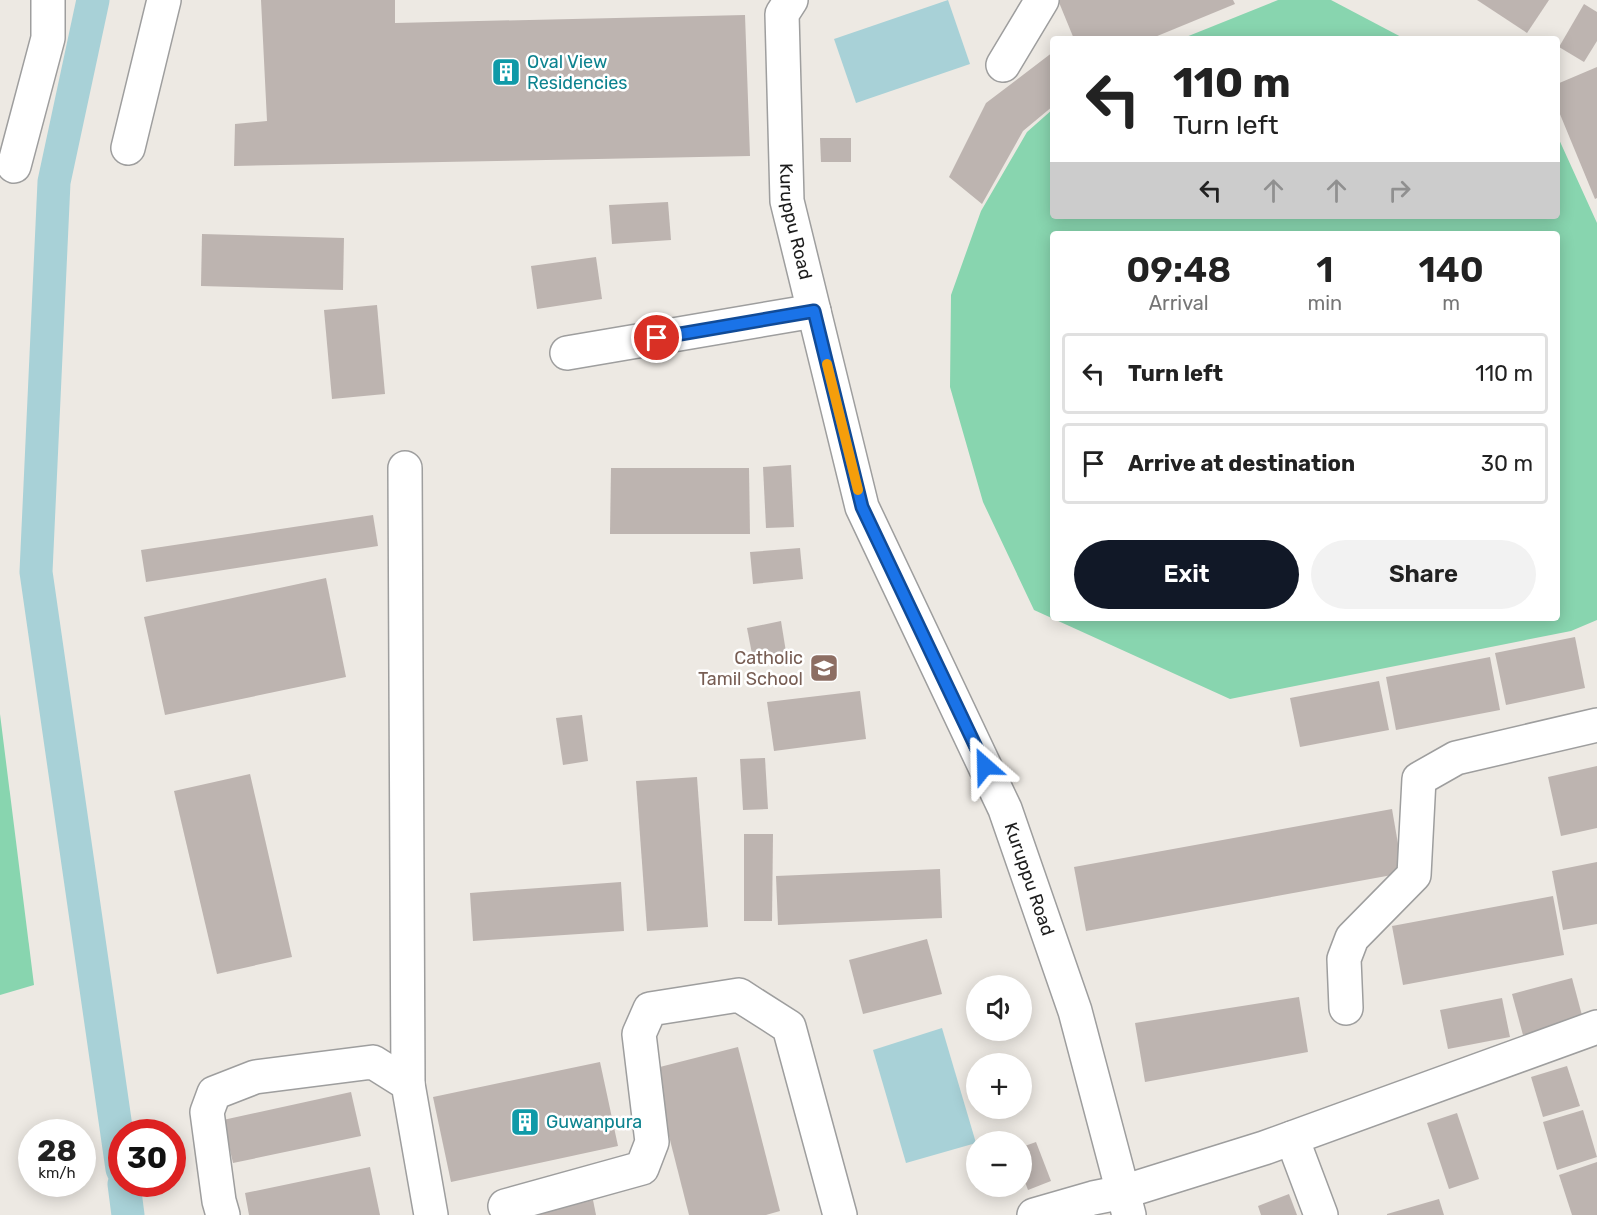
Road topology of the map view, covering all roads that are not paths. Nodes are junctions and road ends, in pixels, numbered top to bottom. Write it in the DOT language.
graph roads {
  1 [pos="48,0"];
  2 [pos="164,0"];
  3 [pos="791,0"];
  4 [pos="1042,0"];
  5 [pos="1003,65"];
  6 [pos="128,148"];
  7 [pos="14,166"];
  8 [pos="814,311"];
  9 [pos="567,353"];
  10 [pos="405,468"];
  11 [pos="1597,724"];
  12 [pos="1346,1008"];
  13 [pos="1597,1027"];
  14 [pos="408,1084"];
  15 [pos="1292,1138"];
  16 [pos="1126,1204"];
  17 [pos="505,1206"];
  18 [pos="223,1215"];
  19 [pos="431,1215"];
  20 [pos="840,1215"];
  21 [pos="1034,1215"];
  22 [pos="1321,1215"];
  1 -- 7 [label="street"];
  2 -- 6 [label="street"];
  3 -- 8 [label="street, Kuruppu Road"];
  4 -- 5 [label="street"];
  8 -- 9 [label="street"];
  8 -- 16 [label="street, Kuruppu Road"];
  10 -- 14 [label="street"];
  11 -- 12 [label="street"];
  13 -- 15 [label="street"];
  14 -- 18 [label="street"];
  14 -- 19 [label="street"];
  15 -- 16 [label="street"];
  15 -- 22 [label="street"];
  16 -- 21 [label="street"];
  17 -- 20 [label="street"];
}
